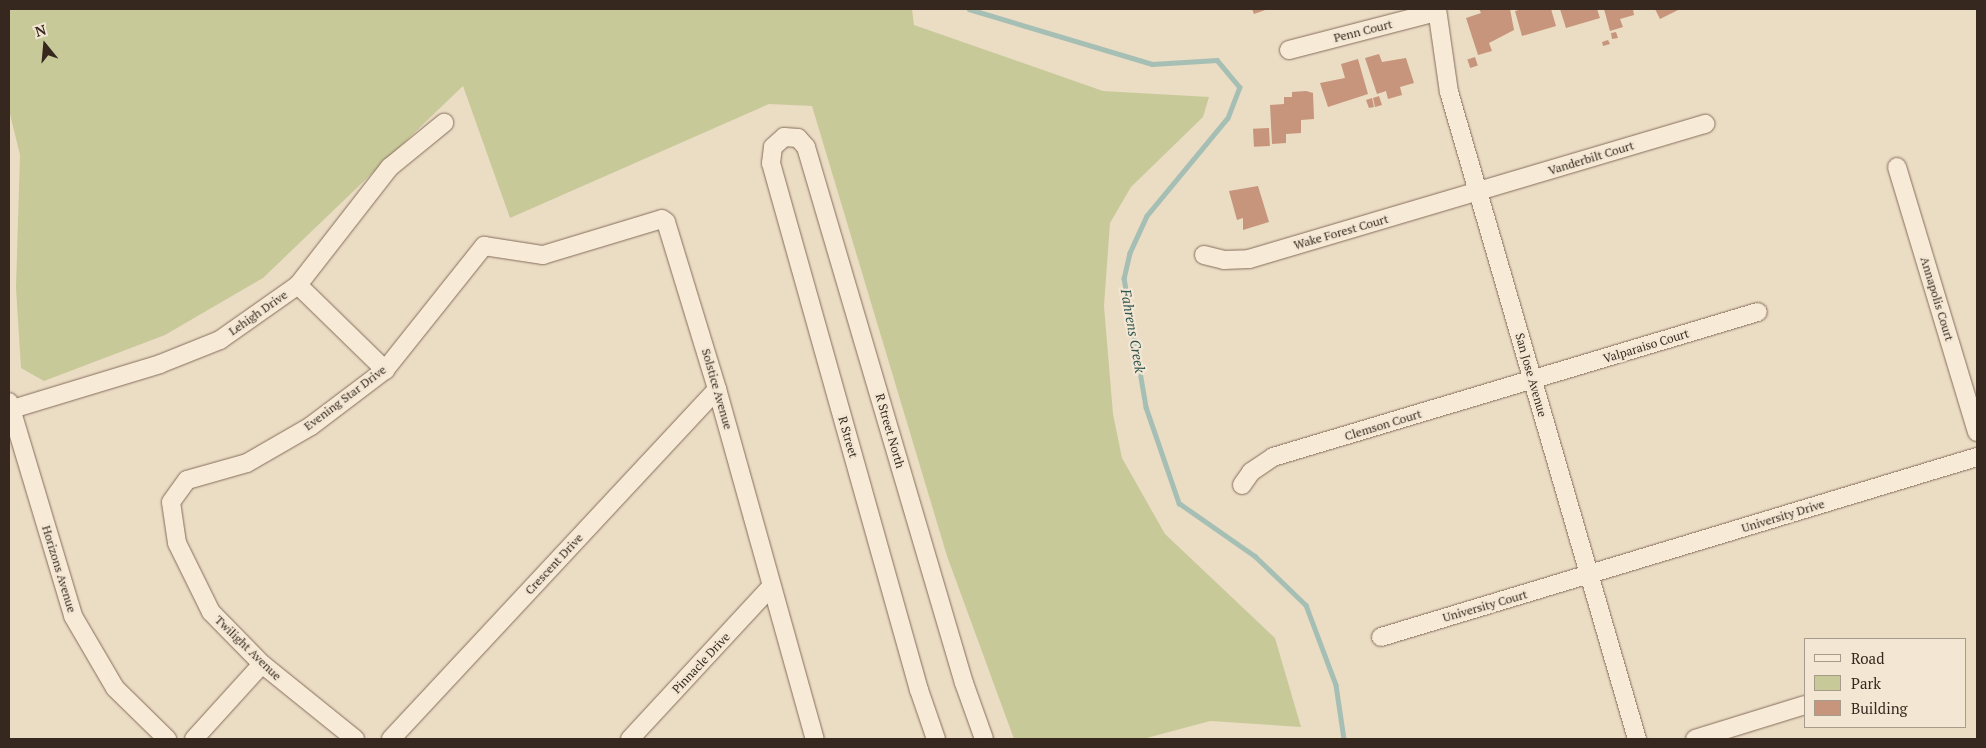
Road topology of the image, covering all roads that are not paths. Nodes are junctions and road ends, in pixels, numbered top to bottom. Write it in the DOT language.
graph roads {
  1 [pos="1436,10"];
  2 [pos="1289,50"];
  3 [pos="444,123"];
  4 [pos="1704,124"];
  5 [pos="784,137"];
  6 [pos="1897,167"];
  7 [pos="1478,192"];
  8 [pos="484,246"];
  9 [pos="1204,255"];
  10 [pos="298,285"];
  11 [pos="1758,312"];
  12 [pos="384,370"];
  13 [pos="1533,380"];
  14 [pos="718,389"];
  15 [pos="9,407"];
  16 [pos="1977,432"];
  17 [pos="1977,457"];
  18 [pos="1242,485"];
  19 [pos="171,502"];
  20 [pos="1589,575"];
  21 [pos="771,587"];
  22 [pos="1381,637"];
  23 [pos="262,664"];
  24 [pos="1804,705"];
  25 [pos="167,739"];
  26 [pos="194,739"];
  27 [pos="355,739"];
  28 [pos="391,739"];
  29 [pos="630,739"];
  30 [pos="815,739"];
  31 [pos="936,739"];
  32 [pos="984,739"];
  33 [pos="1637,739"];
  34 [pos="1695,739"];
  1 -- 2 [label="street, Penn Court"];
  1 -- 7 [label="street, San Jose Avenue"];
  3 -- 10 [label="street, Lehigh Drive"];
  4 -- 7 [label="street, Vanderbilt Court"];
  5 -- 31 [label="street, R Street"];
  5 -- 32 [label="street, R Street North"];
  6 -- 16 [label="street, Annapolis Court"];
  7 -- 9 [label="street, Wake Forest Court"];
  7 -- 13 [label="street, San Jose Avenue"];
  8 -- 12 [label="street, Evening Star Drive"];
  8 -- 14 [label="street, Solstice Avenue"];
  10 -- 12 [label="street"];
  10 -- 15 [label="street, Lehigh Drive"];
  11 -- 13 [label="street, Valparaiso Court"];
  12 -- 19 [label="street, Evening Star Drive"];
  13 -- 18 [label="street, Clemson Court"];
  13 -- 20 [label="street, San Jose Avenue"];
  14 -- 21 [label="street, Solstice Avenue"];
  14 -- 28 [label="street, Crescent Drive"];
  15 -- 25 [label="street, Horizons Avenue"];
  17 -- 20 [label="street, University Drive"];
  19 -- 23 [label="street, Twilight Avenue"];
  20 -- 22 [label="street, University Court"];
  20 -- 33 [label="street, San Jose Avenue"];
  21 -- 29 [label="street, Pinnacle Drive"];
  21 -- 30 [label="street, Solstice Avenue"];
  23 -- 26 [label="street"];
  23 -- 27 [label="street, Twilight Avenue"];
  24 -- 34 [label="street"];
}
